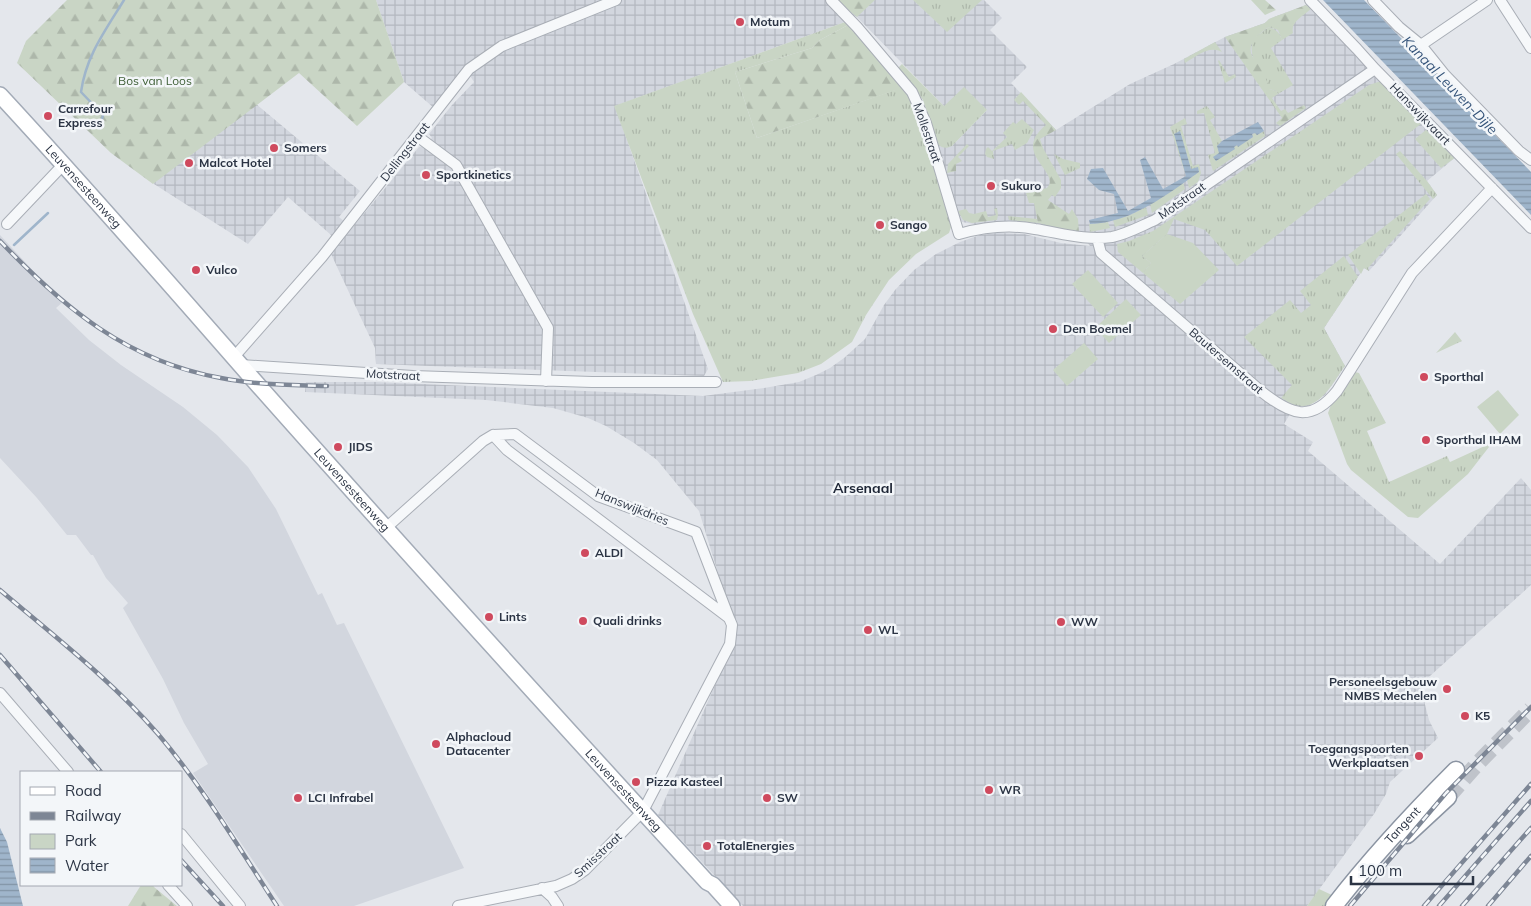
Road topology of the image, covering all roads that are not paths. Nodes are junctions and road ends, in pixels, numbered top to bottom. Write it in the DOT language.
graph roads {
  1 [pos="616,0"];
  2 [pos="831,0"];
  3 [pos="1310,0"];
  4 [pos="1373,0"];
  5 [pos="1487,0"];
  6 [pos="1500,0"];
  7 [pos="1422,45"];
  8 [pos="1531,48"];
  9 [pos="1375,69"];
  10 [pos="0,95"];
  11 [pos="417,136"];
  12 [pos="1531,160"];
  13 [pos="63,165"];
  14 [pos="1492,188"];
  15 [pos="6,224"];
  16 [pos="1531,228"];
  17 [pos="959,234"];
  18 [pos="1097,238"];
  19 [pos="237,361"];
  20 [pos="546,381"];
  21 [pos="716,382"];
  22 [pos="493,434"];
  23 [pos="387,527"];
  24 [pos="729,618"];
  25 [pos="0,693"];
  26 [pos="1456,770"];
  27 [pos="67,771"];
  28 [pos="1448,797"];
  29 [pos="643,811"];
  30 [pos="182,835"];
  31 [pos="707,882"];
  32 [pos="169,886"];
  33 [pos="542,888"];
  34 [pos="480,904"];
  35 [pos="187,906"];
  36 [pos="240,906"];
  37 [pos="458,906"];
  38 [pos="558,906"];
  39 [pos="722,906"];
  40 [pos="732,906"];
  41 [pos="1334,906"];
  42 [pos="1347,906"];
  1 -- 11 [label="street, Dellingstraat"];
  2 -- 17 [label="street, Mollestraat"];
  3 -- 9 [label="street, Hanswijkvaart"];
  4 -- 7 [label="street"];
  5 -- 7 [label="street"];
  6 -- 8 [label="street"];
  7 -- 12 [label="street"];
  9 -- 14 [label="street, Hanswijkvaart"];
  9 -- 18 [label="street, Motstraat"];
  10 -- 13 [label="main road, Leuvensesteenweg"];
  11 -- 19 [label="street, Dellingstraat"];
  11 -- 20 [label="street"];
  13 -- 15 [label="street"];
  13 -- 19 [label="main road, Leuvensesteenweg"];
  14 -- 16 [label="street, Hanswijkvaart"];
  14 -- 18 [label="street, Bautersemstraat"];
  17 -- 18 [label="street, Motstraat"];
  19 -- 20 [label="street, Motstraat"];
  19 -- 23 [label="main road, Leuvensesteenweg"];
  20 -- 21 [label="street, Motstraat"];
  22 -- 23 [label="street"];
  22 -- 24 [label="street, Hanswijkdries"];
  22 -- 24 [label="street, Hanswijkdries"];
  23 -- 29 [label="main road, Leuvensesteenweg"];
  24 -- 29 [label="street, Hanswijkdries"];
  25 -- 27 [label="street"];
  26 -- 41 [label="highway, Tangent"];
  28 -- 42 [label="highway, Tangent"];
  29 -- 31 [label="main road, Leuvensesteenweg"];
  29 -- 33 [label="street, Smisstraat"];
  30 -- 36 [label="street"];
  31 -- 39 [label="main road, Leuvensesteenweg"];
  31 -- 40 [label="main road, Leuvensesteenweg"];
  32 -- 35 [label="street"];
  33 -- 34 [label="street, Smisstraat"];
  33 -- 38 [label="street"];
  34 -- 37 [label="street, Smisstraat"];
}
